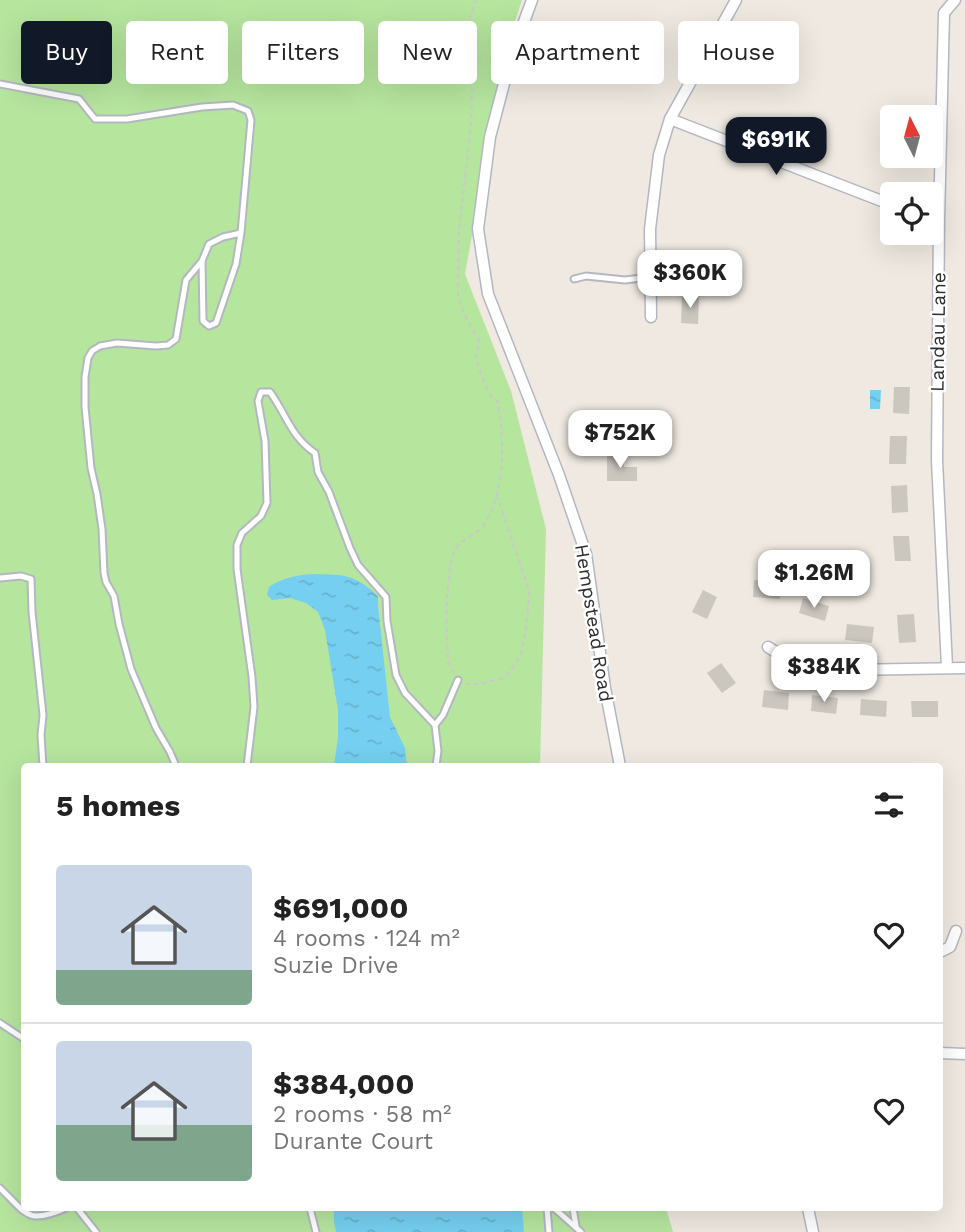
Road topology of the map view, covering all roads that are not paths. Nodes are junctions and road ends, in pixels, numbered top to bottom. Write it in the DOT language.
graph roads {
  1 [pos="532,0"];
  2 [pos="736,0"];
  3 [pos="955,0"];
  4 [pos="0,84"];
  5 [pos="670,119"];
  6 [pos="937,182"];
  7 [pos="880,200"];
  8 [pos="241,233"];
  9 [pos="935,245"];
  10 [pos="202,261"];
  11 [pos="650,277"];
  12 [pos="574,279"];
  13 [pos="651,317"];
  14 [pos="0,578"];
  15 [pos="768,646"];
  16 [pos="947,667"];
  17 [pos="965,668"];
  18 [pos="458,680"];
  19 [pos="435,725"];
  20 [pos="43,763"];
  21 [pos="175,763"];
  22 [pos="247,763"];
  23 [pos="436,763"];
  24 [pos="619,763"];
  25 [pos="957,931"];
  26 [pos="943,950"];
  27 [pos="0,1023"];
  28 [pos="21,1037"];
  29 [pos="943,1053"];
  30 [pos="965,1054"];
  31 [pos="0,1180"];
  32 [pos="0,1189"];
  33 [pos="21,1209"];
  34 [pos="23,1211"];
  35 [pos="56,1211"];
  36 [pos="79,1211"];
  37 [pos="311,1211"];
  38 [pos="547,1211"];
  39 [pos="557,1211"];
  40 [pos="574,1211"];
  41 [pos="809,1211"];
  42 [pos="578,1229"];
  43 [pos="96,1232"];
  44 [pos="316,1232"];
  45 [pos="549,1232"];
  46 [pos="813,1232"];
  1 -- 24 [label="street, Hempstead Road"];
  2 -- 5 [label="street"];
  3 -- 6 [label="street, Landau Lane"];
  4 -- 8 [label="lane"];
  5 -- 7 [label="street"];
  5 -- 11 [label="street"];
  8 -- 10 [label="lane"];
  8 -- 10 [label="lane"];
  9 -- 16 [label="street, Landau Lane"];
  10 -- 21 [label="lane"];
  11 -- 12 [label="lane"];
  11 -- 13 [label="street"];
  14 -- 20 [label="lane"];
  15 -- 16 [label="street"];
  16 -- 17 [label="street"];
  18 -- 19 [label="lane"];
  19 -- 22 [label="lane"];
  19 -- 23 [label="lane"];
  25 -- 26 [label="street"];
  27 -- 28 [label="lane"];
  29 -- 30 [label="street"];
  31 -- 32 [label="lane"];
  32 -- 33 [label="lane"];
  34 -- 35 [label="lane"];
  36 -- 43 [label="lane"];
  37 -- 44 [label="lane"];
  38 -- 45 [label="lane"];
  39 -- 42 [label="lane"];
  40 -- 42 [label="lane"];
  41 -- 46 [label="street"];
}
